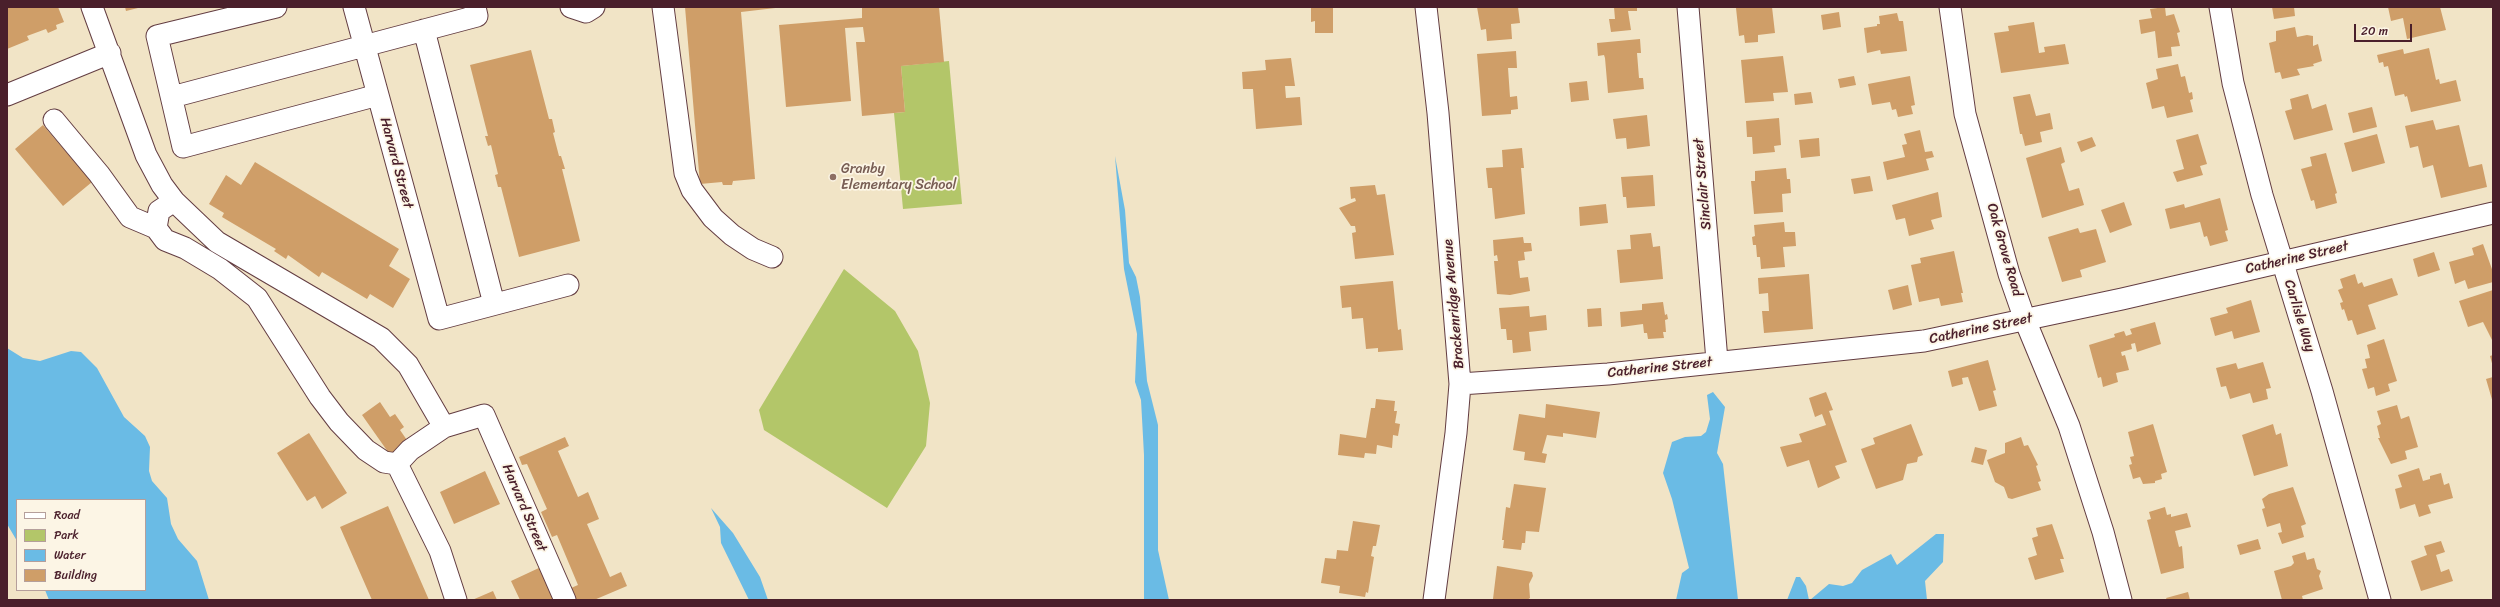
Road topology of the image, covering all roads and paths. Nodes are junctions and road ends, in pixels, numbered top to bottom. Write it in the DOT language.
graph roads {
  1 [pos="92,7"];
  2 [pos="276,7"];
  3 [pos="354,7"];
  4 [pos="475,7"];
  5 [pos="571,7"];
  6 [pos="594,7"];
  7 [pos="663,7"];
  8 [pos="1426,7"];
  9 [pos="1688,7"];
  10 [pos="1950,7"];
  11 [pos="2220,7"];
  12 [pos="424,30"];
  13 [pos="365,46"];
  14 [pos="110,53"];
  15 [pos="7,95"];
  16 [pos="378,95"];
  17 [pos="172,97"];
  18 [pos="54,120"];
  19 [pos="174,201"];
  20 [pos="2493,213"];
  21 [pos="156,228"];
  22 [pos="772,257"];
  23 [pos="2282,262"];
  24 [pos="568,284"];
  25 [pos="494,304"];
  26 [pos="2025,320"];
  27 [pos="1718,361"];
  28 [pos="1460,384"];
  29 [pos="444,427"];
  30 [pos="397,464"];
  31 [pos="456,600"];
  32 [pos="565,600"];
  33 [pos="1434,600"];
  34 [pos="2121,600"];
  35 [pos="2380,600"];
  1 -- 14 [label="street"];
  2 -- 17 [label="street"];
  3 -- 13 [label="street, Harvard Street"];
  4 -- 12 [label="street"];
  5 -- 6 [label="street"];
  7 -- 22 [label="street"];
  8 -- 28 [label="street, Brackenridge Avenue"];
  9 -- 27 [label="street, Sinclair Street"];
  10 -- 26 [label="street, Oak Grove Road"];
  11 -- 23 [label="street, Carlisle Way"];
  12 -- 13 [label="street"];
  12 -- 25 [label="street"];
  13 -- 16 [label="street, Harvard Street"];
  13 -- 17 [label="street"];
  14 -- 15 [label="street"];
  14 -- 19 [label="street"];
  16 -- 17 [label="street"];
  16 -- 25 [label="street, Harvard Street"];
  18 -- 21 [label="street"];
  19 -- 21 [label="street"];
  19 -- 29 [label="street"];
  20 -- 23 [label="street, Catherine Street"];
  21 -- 30 [label="street"];
  23 -- 26 [label="street, Catherine Street"];
  23 -- 35 [label="street, Carlisle Way"];
  24 -- 25 [label="street"];
  26 -- 27 [label="street, Catherine Street"];
  26 -- 34 [label="street, Oak Grove Road"];
  27 -- 28 [label="street, Catherine Street"];
  28 -- 33 [label="street, Brackenridge Avenue"];
  29 -- 30 [label="street"];
  29 -- 32 [label="street, Harvard Street"];
  30 -- 31 [label="street"];
}
